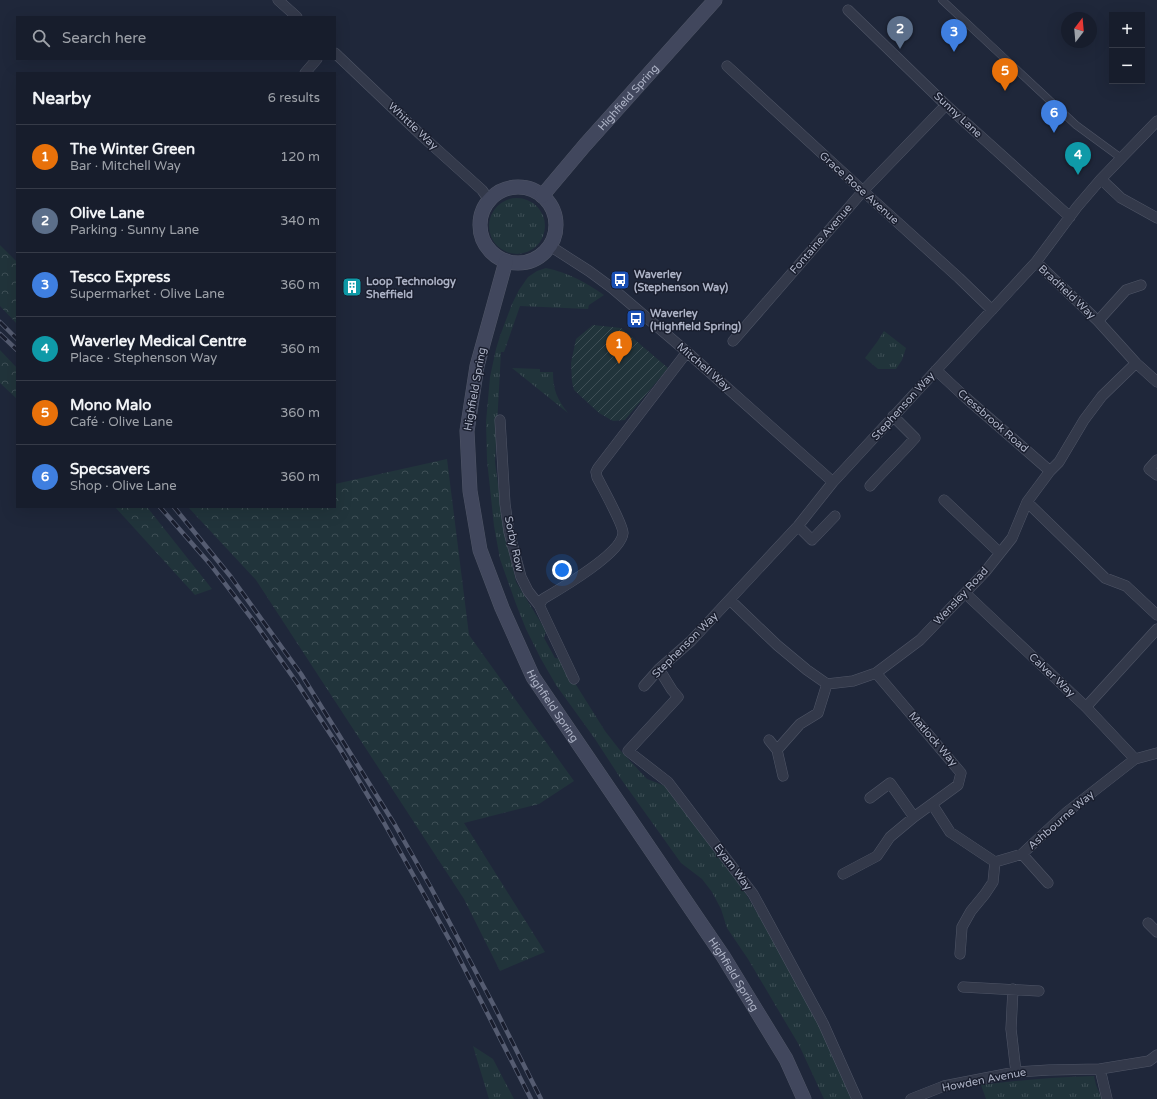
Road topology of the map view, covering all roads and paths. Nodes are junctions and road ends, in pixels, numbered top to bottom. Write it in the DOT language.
graph roads {
  1 [pos="278,0"];
  2 [pos="715,0"];
  3 [pos="942,0"];
  4 [pos="848,10"];
  5 [pos="296,16"];
  6 [pos="336,54"];
  7 [pos="316,60"];
  8 [pos="727,66"];
  9 [pos="306,72"];
  10 [pos="946,105"];
  11 [pos="1157,121"];
  12 [pos="1121,158"];
  13 [pos="1101,179"];
  14 [pos="862,191"];
  15 [pos="542,196"];
  16 [pos="489,200"];
  17 [pos="1070,217"];
  18 [pos="1157,218"];
  19 [pos="550,246"];
  20 [pos="506,261"];
  21 [pos="1036,262"];
  22 [pos="1141,284"];
  23 [pos="992,310"];
  24 [pos="1098,321"];
  25 [pos="733,342"];
  26 [pos="687,352"];
  27 [pos="1136,363"];
  28 [pos="936,370"];
  29 [pos="1155,376"];
  30 [pos="893,416"];
  31 [pos="500,420"];
  32 [pos="1157,460"];
  33 [pos="1050,471"];
  34 [pos="1157,475"];
  35 [pos="833,482"];
  36 [pos="870,486"];
  37 [pos="944,500"];
  38 [pos="1027,502"];
  39 [pos="835,516"];
  40 [pos="798,526"];
  41 [pos="1000,553"];
  42 [pos="966,593"];
  43 [pos="730,600"];
  44 [pos="539,605"];
  45 [pos="1157,615"];
  46 [pos="1157,629"];
  47 [pos="659,669"];
  48 [pos="876,673"];
  49 [pos="574,679"];
  50 [pos="827,684"];
  51 [pos="644,686"];
  52 [pos="1086,707"];
  53 [pos="769,740"];
  54 [pos="777,750"];
  55 [pos="1157,753"];
  56 [pos="1135,759"];
  57 [pos="783,776"];
  58 [pos="870,798"];
  59 [pos="932,804"];
  60 [pos="914,817"];
  61 [pos="1022,854"];
  62 [pos="995,862"];
  63 [pos="843,874"];
  64 [pos="1048,883"];
  65 [pos="1148,923"];
  66 [pos="1157,932"];
  67 [pos="960,954"];
  68 [pos="963,987"];
  69 [pos="1013,989"];
  70 [pos="1039,991"];
  71 [pos="1157,1055"];
  72 [pos="1100,1069"];
  73 [pos="1016,1072"];
  74 [pos="804,1099"];
  75 [pos="857,1099"];
  76 [pos="910,1099"];
  77 [pos="1107,1099"];
  1 -- 5 [label="street"];
  2 -- 15 [label="main road, Highfield Spring"];
  3 -- 12 [label="street"];
  4 -- 10 [label="street, Sunny Lane"];
  6 -- 16 [label="street, Whittle Way"];
  7 -- 9 [label="street"];
  8 -- 14 [label="street, Grace Rose Avenue"];
  10 -- 14 [label="street, Fontaine Avenue"];
  10 -- 17 [label="street, Sunny Lane"];
  11 -- 12 [label="street, Stephenson Way"];
  12 -- 13 [label="street, Stephenson Way"];
  13 -- 17 [label="street, Stephenson Way"];
  13 -- 18 [label="street"];
  14 -- 23 [label="street, Grace Rose Avenue"];
  14 -- 25 [label="street, Fontaine Avenue"];
  15 -- 16 [label="main road"];
  15 -- 19 [label="main road"];
  16 -- 20 [label="main road"];
  17 -- 21 [label="street, Stephenson Way"];
  19 -- 20 [label="main road"];
  19 -- 26 [label="street, Mitchell Way"];
  20 -- 74 [label="main road, Highfield Spring"];
  21 -- 23 [label="street, Stephenson Way"];
  21 -- 24 [label="street, Bradfield Way"];
  22 -- 24 [label="street, Bradfield Way"];
  23 -- 28 [label="street, Stephenson Way"];
  24 -- 27 [label="street, Bradfield Way"];
  26 -- 35 [label="street, Mitchell Way"];
  26 -- 44 [label="street"];
  27 -- 29 [label="street, Bradfield Way"];
  27 -- 33 [label="street, Wensley Road"];
  28 -- 30 [label="street, Stephenson Way"];
  28 -- 33 [label="street, Cressbrook Road"];
  30 -- 35 [label="street, Stephenson Way"];
  30 -- 36 [label="street"];
  31 -- 44 [label="street, Sorby Row"];
  32 -- 34 [label="street"];
  33 -- 38 [label="street, Wensley Road"];
  35 -- 40 [label="street, Stephenson Way"];
  37 -- 41 [label="street"];
  38 -- 41 [label="street, Wensley Road"];
  38 -- 45 [label="street"];
  39 -- 40 [label="street"];
  40 -- 43 [label="street, Stephenson Way"];
  41 -- 42 [label="street, Wensley Road"];
  42 -- 48 [label="street, Wensley Road"];
  42 -- 52 [label="street, Calver Way"];
  43 -- 47 [label="street, Stephenson Way"];
  43 -- 50 [label="street"];
  44 -- 49 [label="street, Sorby Row"];
  46 -- 52 [label="street"];
  47 -- 51 [label="street, Stephenson Way"];
  47 -- 75 [label="street, Eyam Way"];
  48 -- 50 [label="street, Wensley Road"];
  48 -- 59 [label="street, Matlock Way"];
  50 -- 54 [label="street"];
  52 -- 56 [label="street, Calver Way"];
  53 -- 54 [label="street"];
  54 -- 57 [label="street"];
  55 -- 56 [label="street, Ashbourne Way"];
  56 -- 61 [label="street, Ashbourne Way"];
  58 -- 60 [label="street"];
  59 -- 60 [label="street, Matlock Way"];
  59 -- 62 [label="street"];
  60 -- 63 [label="street, Matlock Way"];
  61 -- 62 [label="street, Ashbourne Way"];
  61 -- 64 [label="street"];
  62 -- 67 [label="street"];
  65 -- 66 [label="street"];
  68 -- 69 [label="street"];
  69 -- 70 [label="street"];
  69 -- 73 [label="street"];
  71 -- 72 [label="street, Howden Avenue"];
  72 -- 73 [label="street, Howden Avenue"];
  72 -- 77 [label="street"];
  73 -- 76 [label="street, Howden Avenue"];
}
